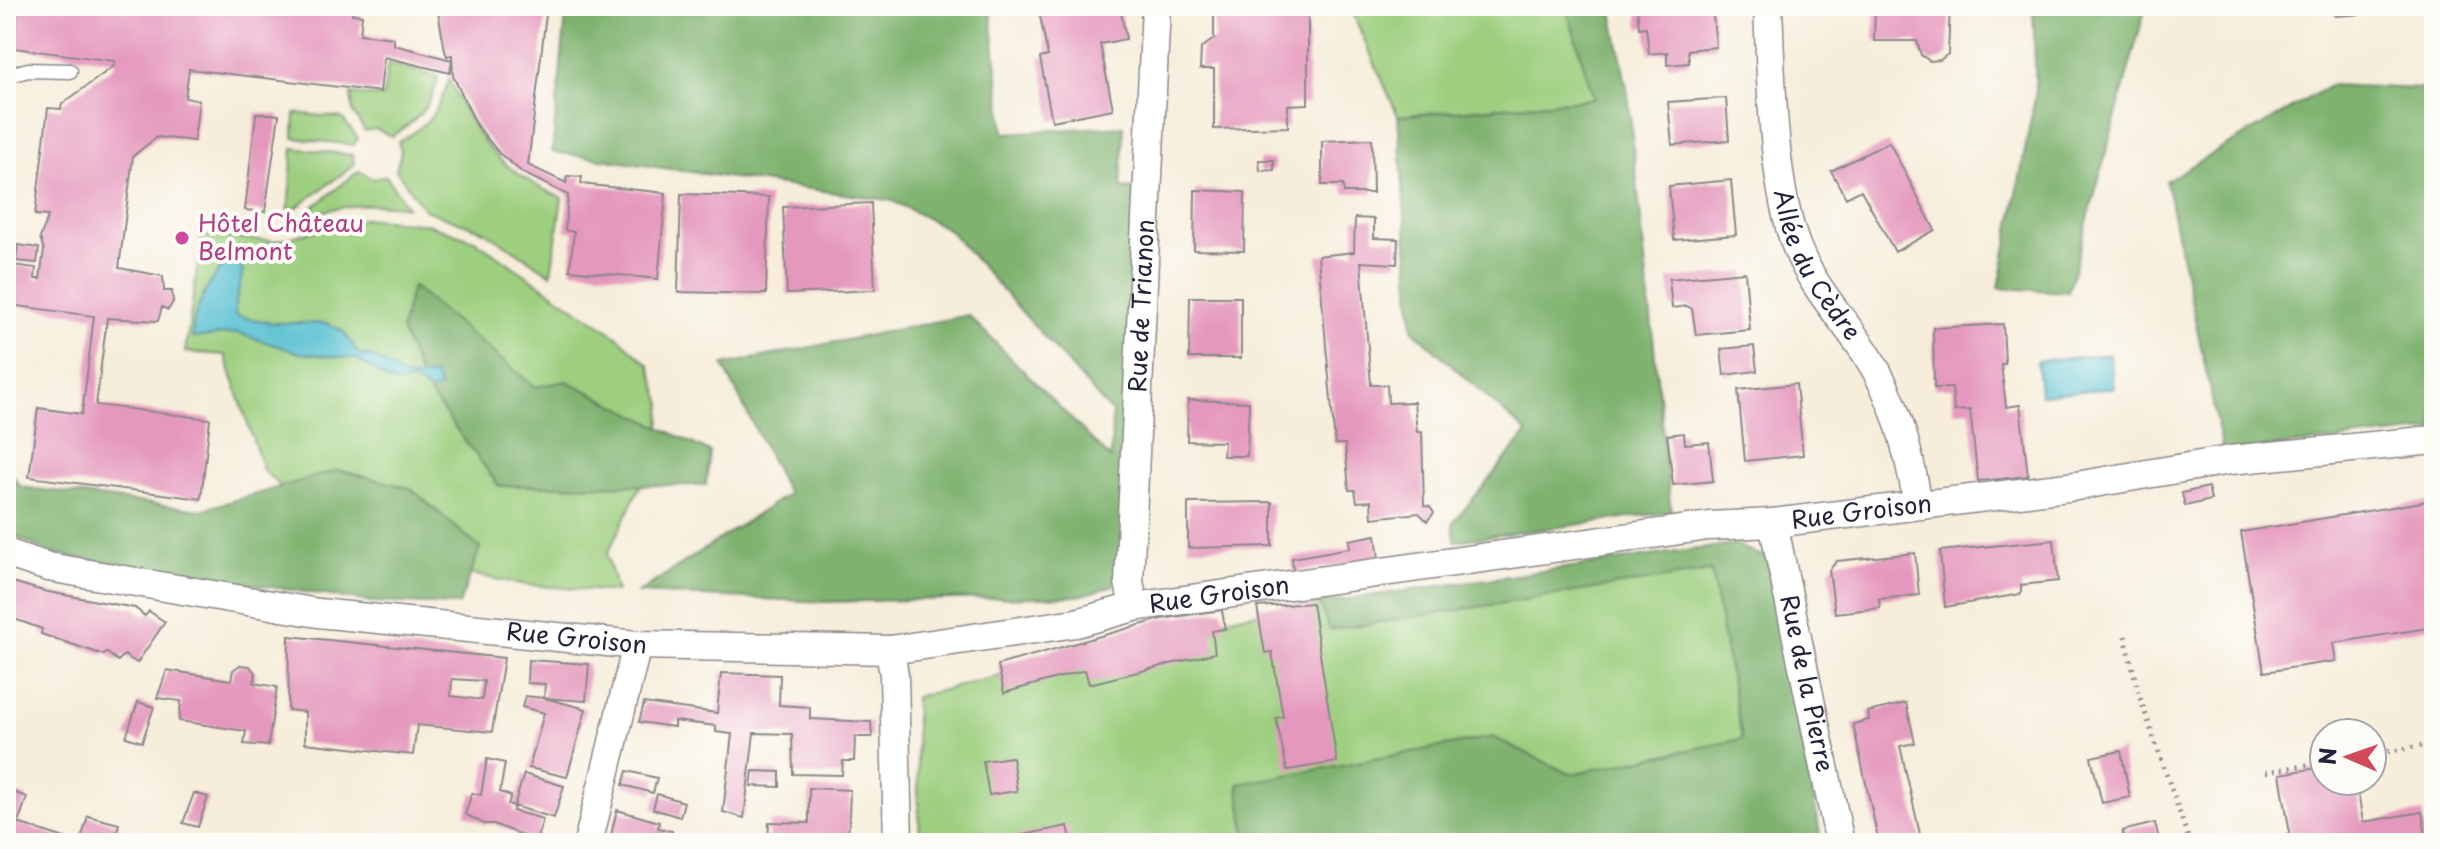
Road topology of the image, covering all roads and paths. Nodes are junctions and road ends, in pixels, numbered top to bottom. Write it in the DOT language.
graph roads {
  1 [pos="1156,6"];
  2 [pos="1771,8"];
  3 [pos="70,71"];
  4 [pos="6,76"];
  5 [pos="2434,440"];
  6 [pos="1918,504"];
  7 [pos="1773,523"];
  8 [pos="6,553"];
  9 [pos="1134,607"];
  10 [pos="2125,636"];
  11 [pos="637,645"];
  12 [pos="890,650"];
  13 [pos="2434,744"];
  14 [pos="2388,751"];
  15 [pos="2308,765"];
  16 [pos="2266,772"];
  17 [pos="588,843"];
  18 [pos="898,843"];
  19 [pos="1840,843"];
  20 [pos="2190,843"];
  1 -- 9 [label="street, Rue de Trianon"];
  2 -- 6 [label="street, Allée du Cèdre"];
  3 -- 4 [label="lane"];
  5 -- 6 [label="street, Rue Groison"];
  6 -- 7 [label="street, Rue Groison"];
  7 -- 9 [label="street, Rue Groison"];
  7 -- 19 [label="street, Rue de la Pierre"];
  8 -- 11 [label="street, Rue Groison"];
  9 -- 12 [label="street, Rue Groison"];
  10 -- 20 [label="path"];
  11 -- 12 [label="street, Rue Groison"];
  11 -- 17 [label="street"];
  12 -- 18 [label="street"];
  13 -- 14 [label="path"];
  15 -- 16 [label="path"];
}
